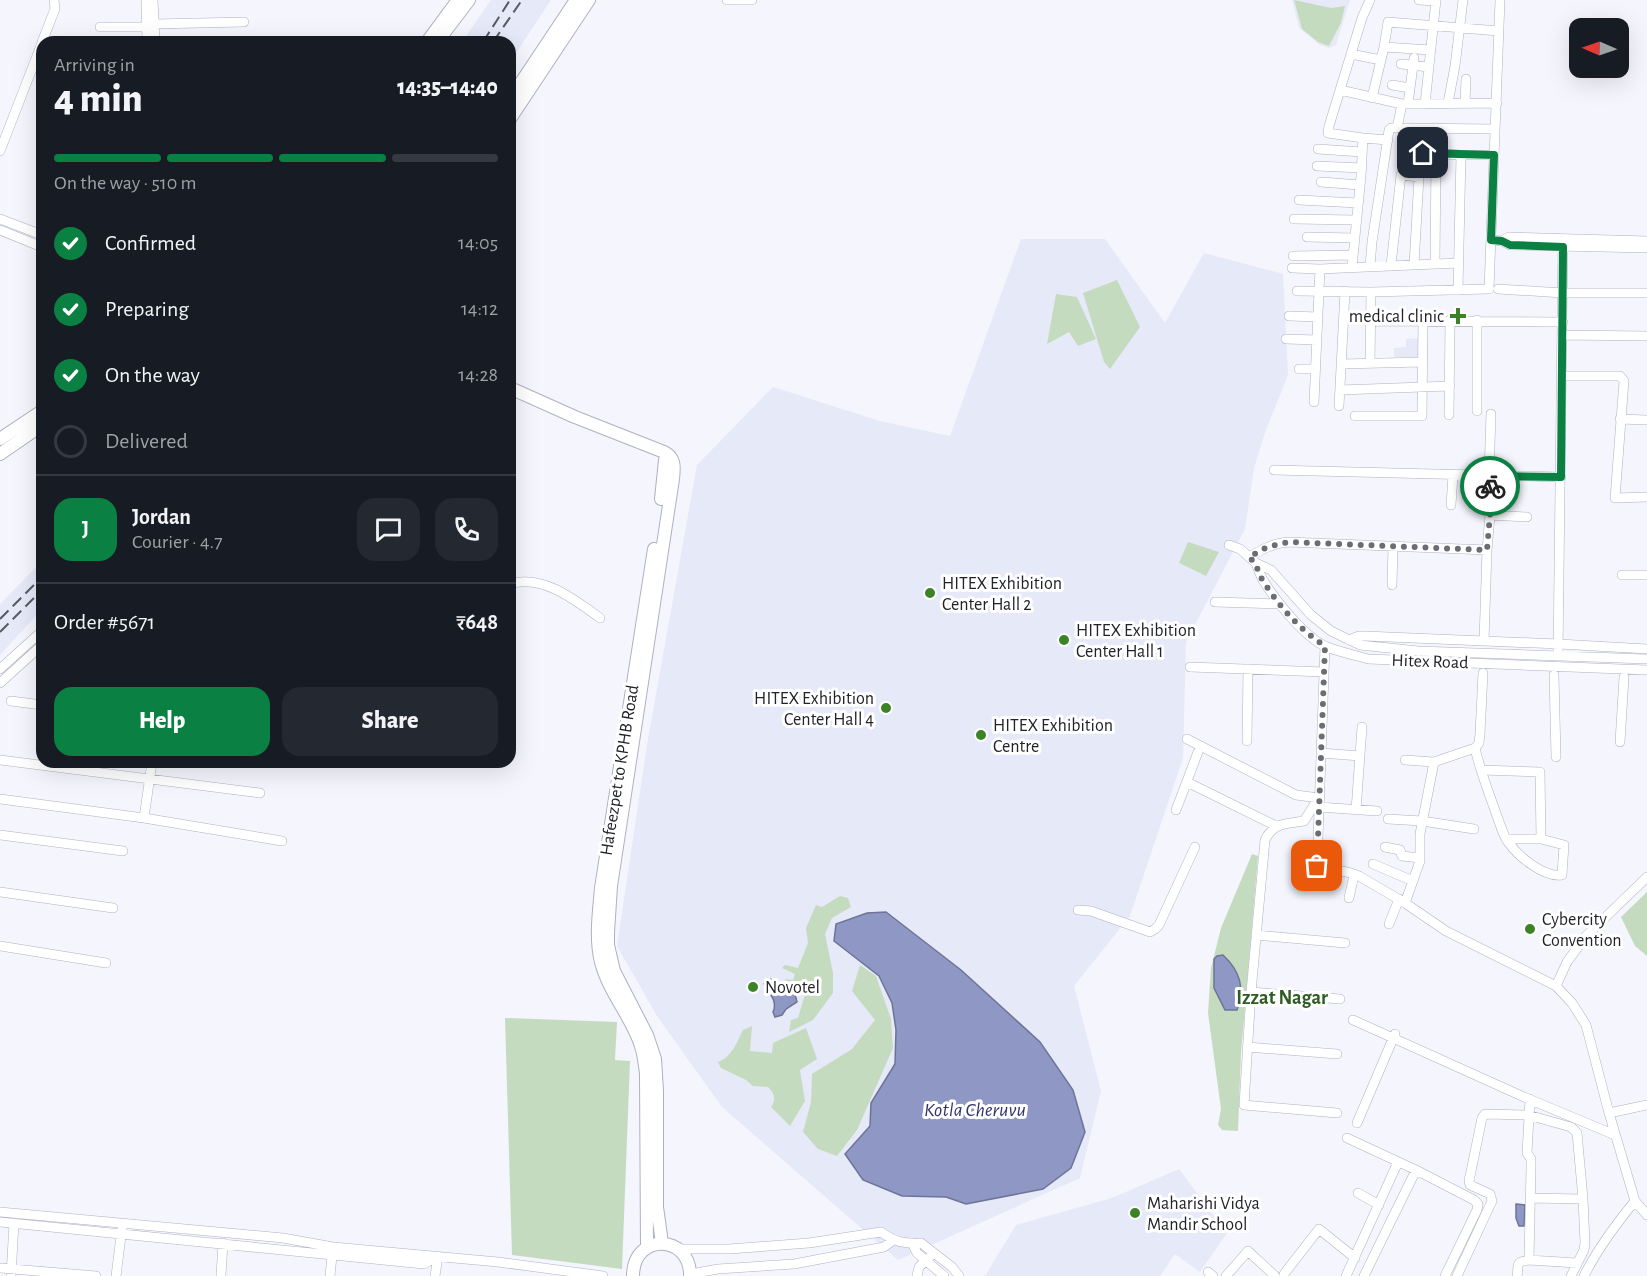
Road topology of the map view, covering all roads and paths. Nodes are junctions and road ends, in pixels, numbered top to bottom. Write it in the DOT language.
graph roads {
  1 [pos="54,0"];
  2 [pos="146,0"];
  3 [pos="153,0"];
  4 [pos="458,0"];
  5 [pos="469,0"];
  6 [pos="576,0"];
  7 [pos="590,0"];
  8 [pos="727,0"];
  9 [pos="752,0"];
  10 [pos="1370,0"];
  11 [pos="1419,0"];
  12 [pos="1436,0"];
  13 [pos="1463,0"];
  14 [pos="1500,0"];
  15 [pos="244,21"];
  16 [pos="1434,25"];
  17 [pos="150,26"];
  18 [pos="100,27"];
  19 [pos="1460,27"];
  20 [pos="1499,31"];
  21 [pos="44,36"];
  22 [pos="148,36"];
  23 [pos="152,36"];
  24 [pos="431,36"];
  25 [pos="442,36"];
  26 [pos="1384,47"];
  27 [pos="1431,50"];
  28 [pos="1351,54"];
  29 [pos="36,58"];
  30 [pos="1381,60"];
  31 [pos="1413,62"];
  32 [pos="1401,64"];
  33 [pos="1429,67"];
  34 [pos="1466,79"];
  35 [pos="1392,85"];
  36 [pos="1410,88"];
  37 [pos="516,90"];
  38 [pos="1340,90"];
  39 [pos="1372,98"];
  40 [pos="1448,103"];
  41 [pos="1465,103"];
  42 [pos="1497,103"];
  43 [pos="1405,104"];
  44 [pos="1425,104"];
  45 [pos="516,109"];
  46 [pos="1397,128"];
  47 [pos="1411,129"];
  48 [pos="1496,129"];
  49 [pos="1363,138"];
  50 [pos="1388,140"];
  51 [pos="1318,149"];
  52 [pos="0,151"];
  53 [pos="1362,152"];
  54 [pos="1436,154"];
  55 [pos="1461,155"];
  56 [pos="1494,155"];
  57 [pos="1317,166"];
  58 [pos="1362,168"];
  59 [pos="1321,182"];
  60 [pos="1360,185"];
  61 [pos="1299,200"];
  62 [pos="1358,203"];
  63 [pos="0,219"];
  64 [pos="1293,219"];
  65 [pos="1357,220"];
  66 [pos="0,230"];
  67 [pos="36,233"];
  68 [pos="1394,233"];
  69 [pos="1415,234"];
  70 [pos="1307,237"];
  71 [pos="1355,238"];
  72 [pos="1491,240"];
  73 [pos="1647,241"];
  74 [pos="1563,243"];
  75 [pos="36,245"];
  76 [pos="1647,248"];
  77 [pos="1353,255"];
  78 [pos="1293,256"];
  79 [pos="1459,263"];
  80 [pos="1435,264"];
  81 [pos="1391,265"];
  82 [pos="1414,265"];
  83 [pos="1370,266"];
  84 [pos="1352,267"];
  85 [pos="1292,268"];
  86 [pos="1320,268"];
  87 [pos="1498,289"];
  88 [pos="1458,290"];
  89 [pos="1297,291"];
  90 [pos="1319,291"];
  91 [pos="1345,291"];
  92 [pos="1371,292"];
  93 [pos="1563,292"];
  94 [pos="1647,293"];
  95 [pos="1289,316"];
  96 [pos="1318,317"];
  97 [pos="1450,320"];
  98 [pos="1477,320"];
  99 [pos="1371,321"];
  100 [pos="1423,321"];
  101 [pos="1563,322"];
  102 [pos="1562,335"];
  103 [pos="1647,336"];
  104 [pos="1287,339"];
  105 [pos="1317,340"];
  106 [pos="1422,362"];
  107 [pos="1342,364"];
  108 [pos="1371,364"];
  109 [pos="1299,369"];
  110 [pos="1316,369"];
  111 [pos="1562,376"];
  112 [pos="1450,386"];
  113 [pos="1423,387"];
  114 [pos="1340,390"];
  115 [pos="516,391"];
  116 [pos="1314,402"];
  117 [pos="1339,406"];
  118 [pos="1477,411"];
  119 [pos="1491,414"];
  120 [pos="36,415"];
  121 [pos="1449,415"];
  122 [pos="1355,416"];
  123 [pos="1620,420"];
  124 [pos="1647,420"];
  125 [pos="36,429"];
  126 [pos="0,439"];
  127 [pos="664,453"];
  128 [pos="0,454"];
  129 [pos="1274,470"];
  130 [pos="1453,475"];
  131 [pos="1489,476"];
  132 [pos="1561,477"];
  133 [pos="1647,497"];
  134 [pos="1451,505"];
  135 [pos="1490,515"];
  136 [pos="1527,517"];
  137 [pos="1229,545"];
  138 [pos="1399,549"];
  139 [pos="1487,550"];
  140 [pos="1252,560"];
  141 [pos="1622,575"];
  142 [pos="1647,575"];
  143 [pos="516,583"];
  144 [pos="1392,585"];
  145 [pos="1215,602"];
  146 [pos="1280,604"];
  147 [pos="600,618"];
  148 [pos="36,636"];
  149 [pos="1349,640"];
  150 [pos="1484,641"];
  151 [pos="1559,644"];
  152 [pos="1325,646"];
  153 [pos="1647,649"];
  154 [pos="36,650"];
  155 [pos="1558,656"];
  156 [pos="1647,658"];
  157 [pos="1190,668"];
  158 [pos="0,669"];
  159 [pos="1248,669"];
  160 [pos="1647,670"];
  161 [pos="1324,672"];
  162 [pos="1483,673"];
  163 [pos="1554,675"];
  164 [pos="1624,677"];
  165 [pos="0,683"];
  166 [pos="10,701"];
  167 [pos="36,704"];
  168 [pos="1362,727"];
  169 [pos="1187,739"];
  170 [pos="1247,741"];
  171 [pos="1620,742"];
  172 [pos="1477,746"];
  173 [pos="1198,752"];
  174 [pos="1321,753"];
  175 [pos="1360,756"];
  176 [pos="1556,758"];
  177 [pos="0,760"];
  178 [pos="1405,760"];
  179 [pos="1434,762"];
  180 [pos="36,764"];
  181 [pos="1482,766"];
  182 [pos="67,768"];
  183 [pos="151,768"];
  184 [pos="150,778"];
  185 [pos="1187,782"];
  186 [pos="260,793"];
  187 [pos="0,799"];
  188 [pos="1318,803"];
  189 [pos="1176,810"];
  190 [pos="1356,810"];
  191 [pos="1377,811"];
  192 [pos="144,818"];
  193 [pos="1388,819"];
  194 [pos="1422,821"];
  195 [pos="1276,826"];
  196 [pos="1474,829"];
  197 [pos="0,835"];
  198 [pos="1506,839"];
  199 [pos="1541,839"];
  200 [pos="282,841"];
  201 [pos="1195,847"];
  202 [pos="1385,847"];
  203 [pos="123,851"];
  204 [pos="1420,858"];
  205 [pos="1373,864"];
  206 [pos="1354,874"];
  207 [pos="1647,877"];
  208 [pos="1413,880"];
  209 [pos="0,892"];
  210 [pos="1349,898"];
  211 [pos="1402,901"];
  212 [pos="113,908"];
  213 [pos="1078,910"];
  214 [pos="1389,924"];
  215 [pos="1256,935"];
  216 [pos="1345,943"];
  217 [pos="0,946"];
  218 [pos="106,963"];
  219 [pos="1556,986"];
  220 [pos="1251,992"];
  221 [pos="1340,999"];
  222 [pos="1353,1020"];
  223 [pos="1394,1036"];
  224 [pos="1247,1047"];
  225 [pos="1337,1054"];
  226 [pos="1527,1098"];
  227 [pos="1647,1105"];
  228 [pos="1337,1113"];
  229 [pos="1609,1113"];
  230 [pos="1525,1115"];
  231 [pos="1357,1123"];
  232 [pos="1615,1135"];
  233 [pos="1347,1138"];
  234 [pos="1398,1162"];
  235 [pos="1416,1170"];
  236 [pos="1358,1193"];
  237 [pos="1530,1198"];
  238 [pos="1583,1199"];
  239 [pos="1635,1201"];
  240 [pos="1380,1205"];
  241 [pos="0,1212"];
  242 [pos="1647,1215"];
  243 [pos="0,1222"];
  244 [pos="14,1223"];
  245 [pos="122,1228"];
  246 [pos="244,1234"];
  247 [pos="1364,1238"];
  248 [pos="892,1241"];
  249 [pos="223,1243"];
  250 [pos="662,1243"];
  251 [pos="912,1243"];
  252 [pos="243,1245"];
  253 [pos="1379,1245"];
  254 [pos="647,1247"];
  255 [pos="679,1249"];
  256 [pos="935,1252"];
  257 [pos="332,1256"];
  258 [pos="438,1256"];
  259 [pos="1355,1258"];
  260 [pos="927,1260"];
  261 [pos="1529,1260"];
  262 [pos="1577,1263"];
  263 [pos="0,1268"];
  264 [pos="11,1273"];
  265 [pos="566,1273"];
  266 [pos="690,1275"];
  267 [pos="1280,1275"];
  268 [pos="96,1276"];
  269 [pos="116,1276"];
  270 [pos="221,1276"];
  271 [pos="330,1276"];
  272 [pos="435,1276"];
  273 [pos="603,1276"];
  274 [pos="633,1276"];
  275 [pos="917,1276"];
  276 [pos="944,1276"];
  277 [pos="959,1276"];
  278 [pos="1226,1276"];
  279 [pos="1346,1276"];
  280 [pos="1364,1276"];
  281 [pos="1445,1276"];
  282 [pos="1457,1276"];
  283 [pos="1517,1276"];
  284 [pos="1571,1276"];
  285 [pos="1584,1276"];
  1 -- 21 [label="street"];
  2 -- 17 [label="street"];
  3 -- 17 [label="street"];
  4 -- 24 [label="main road"];
  5 -- 25 [label="main road"];
  6 -- 37 [label="main road"];
  7 -- 45 [label="main road"];
  8 -- 9 [label="street"];
  10 -- 28 [label="street"];
  11 -- 12 [label="street"];
  12 -- 16 [label="street"];
  13 -- 19 [label="street"];
  14 -- 20 [label="street"];
  15 -- 17 [label="street"];
  16 -- 19 [label="street"];
  16 -- 26 [label="street"];
  16 -- 27 [label="street"];
  17 -- 18 [label="street"];
  17 -- 22 [label="street"];
  17 -- 23 [label="street"];
  19 -- 20 [label="street"];
  19 -- 40 [label="street"];
  20 -- 42 [label="street"];
  26 -- 27 [label="street"];
  26 -- 30 [label="street"];
  27 -- 33 [label="street"];
  28 -- 30 [label="street"];
  28 -- 38 [label="street"];
  29 -- 52 [label="street"];
  30 -- 39 [label="street"];
  31 -- 32 [label="street"];
  31 -- 33 [label="street"];
  31 -- 36 [label="street"];
  33 -- 44 [label="street"];
  34 -- 41 [label="street"];
  35 -- 36 [label="street"];
  36 -- 43 [label="street"];
  38 -- 39 [label="street"];
  38 -- 49 [label="street"];
  39 -- 43 [label="street"];
  40 -- 41 [label="street"];
  40 -- 44 [label="street"];
  41 -- 42 [label="street"];
  42 -- 48 [label="street"];
  43 -- 44 [label="street"];
  43 -- 46 [label="street"];
  46 -- 47 [label="street"];
  46 -- 50 [label="street"];
  47 -- 48 [label="street"];
  47 -- 54 [label="street"];
  48 -- 56 [label="street"];
  49 -- 50 [label="street"];
  49 -- 53 [label="street"];
  50 -- 83 [label="street"];
  51 -- 53 [label="street"];
  53 -- 58 [label="street"];
  54 -- 55 [label="street"];
  54 -- 80 [label="street"];
  55 -- 56 [label="street"];
  55 -- 79 [label="street"];
  56 -- 72 [label="street"];
  57 -- 58 [label="street"];
  58 -- 60 [label="street"];
  59 -- 60 [label="street"];
  60 -- 62 [label="street"];
  61 -- 62 [label="street"];
  62 -- 65 [label="street"];
  63 -- 67 [label="street"];
  64 -- 65 [label="street"];
  65 -- 71 [label="street"];
  66 -- 75 [label="street"];
  68 -- 69 [label="street"];
  68 -- 69 [label="street"];
  68 -- 81 [label="street"];
  69 -- 82 [label="street"];
  70 -- 71 [label="street"];
  71 -- 77 [label="street"];
  72 -- 74 [label="street"];
  72 -- 88 [label="street"];
  73 -- 74 [label="street"];
  74 -- 76 [label="street"];
  74 -- 93 [label="street"];
  77 -- 78 [label="street"];
  77 -- 84 [label="street"];
  79 -- 80 [label="street"];
  79 -- 88 [label="street"];
  80 -- 82 [label="street"];
  81 -- 82 [label="street"];
  81 -- 83 [label="street"];
  83 -- 84 [label="street"];
  84 -- 86 [label="street"];
  85 -- 86 [label="street"];
  86 -- 90 [label="street"];
  87 -- 93 [label="street"];
  88 -- 92 [label="street"];
  89 -- 90 [label="street"];
  90 -- 91 [label="street"];
  90 -- 96 [label="street"];
  91 -- 92 [label="street"];
  91 -- 107 [label="street"];
  92 -- 99 [label="street"];
  93 -- 94 [label="street"];
  93 -- 101 [label="street"];
  95 -- 96 [label="street"];
  96 -- 105 [label="street"];
  97 -- 98 [label="street"];
  97 -- 100 [label="street"];
  97 -- 112 [label="street"];
  98 -- 101 [label="street"];
  98 -- 118 [label="street"];
  99 -- 100 [label="street"];
  99 -- 108 [label="street"];
  100 -- 106 [label="street"];
  101 -- 102 [label="street"];
  102 -- 103 [label="street"];
  102 -- 111 [label="street"];
  104 -- 105 [label="street"];
  105 -- 110 [label="street"];
  106 -- 108 [label="street"];
  106 -- 113 [label="street"];
  107 -- 108 [label="street"];
  107 -- 114 [label="street"];
  109 -- 110 [label="street"];
  110 -- 116 [label="street"];
  111 -- 123 [label="street"];
  111 -- 132 [label="street"];
  112 -- 113 [label="street"];
  112 -- 121 [label="street"];
  113 -- 114 [label="street"];
  113 -- 122 [label="street"];
  114 -- 117 [label="street"];
  115 -- 127 [label="main road"];
  119 -- 131 [label="street"];
  120 -- 126 [label="main road"];
  123 -- 124 [label="street"];
  123 -- 133 [label="street"];
  125 -- 128 [label="main road"];
  127 -- 250 [label="main road"];
  127 -- 254 [label="main road, Hafeezpet to KPHB Road"];
  129 -- 130 [label="street"];
  130 -- 131 [label="street"];
  130 -- 134 [label="street"];
  131 -- 132 [label="street"];
  131 -- 135 [label="street"];
  132 -- 151 [label="street"];
  135 -- 136 [label="street"];
  135 -- 139 [label="street"];
  137 -- 140 [label="street, Hitex Road"];
  138 -- 139 [label="street"];
  138 -- 140 [label="street"];
  138 -- 144 [label="street"];
  139 -- 150 [label="street"];
  140 -- 146 [label="street, Hitex Road"];
  140 -- 149 [label="street, Hitex Road"];
  141 -- 142 [label="street"];
  143 -- 147 [label="street"];
  145 -- 146 [label="street"];
  146 -- 152 [label="street, Hitex Road"];
  148 -- 158 [label="street"];
  149 -- 150 [label="street"];
  149 -- 155 [label="street, Hitex Road"];
  150 -- 151 [label="street"];
  151 -- 153 [label="street"];
  151 -- 155 [label="street"];
  152 -- 160 [label="street, Hitex Road"];
  152 -- 161 [label="street"];
  154 -- 165 [label="street"];
  155 -- 156 [label="street, Hitex Road"];
  157 -- 159 [label="street"];
  159 -- 161 [label="street"];
  159 -- 170 [label="street"];
  161 -- 174 [label="street"];
  162 -- 172 [label="street"];
  163 -- 176 [label="street"];
  164 -- 171 [label="street"];
  166 -- 167 [label="street"];
  168 -- 175 [label="street"];
  169 -- 188 [label="street"];
  172 -- 179 [label="street"];
  172 -- 181 [label="street"];
  173 -- 185 [label="street"];
  174 -- 175 [label="street"];
  174 -- 188 [label="street"];
  175 -- 190 [label="street"];
  177 -- 180 [label="street"];
  178 -- 179 [label="street"];
  179 -- 194 [label="street"];
  181 -- 198 [label="street"];
  181 -- 199 [label="street"];
  182 -- 184 [label="street"];
  183 -- 184 [label="street"];
  184 -- 186 [label="street"];
  184 -- 192 [label="street"];
  185 -- 189 [label="street"];
  185 -- 195 [label="street"];
  187 -- 192 [label="street"];
  188 -- 190 [label="street"];
  188 -- 195 [label="street"];
  188 -- 206 [label="street"];
  190 -- 191 [label="street"];
  192 -- 200 [label="street"];
  193 -- 194 [label="street"];
  194 -- 196 [label="street"];
  194 -- 204 [label="street"];
  195 -- 215 [label="street"];
  197 -- 203 [label="street"];
  198 -- 199 [label="street"];
  198 -- 199 [label="street"];
  201 -- 213 [label="street"];
  202 -- 204 [label="street"];
  204 -- 208 [label="street"];
  205 -- 208 [label="street"];
  206 -- 210 [label="street"];
  206 -- 211 [label="street"];
  207 -- 219 [label="street"];
  208 -- 211 [label="street"];
  209 -- 212 [label="street"];
  211 -- 214 [label="street"];
  211 -- 219 [label="street"];
  215 -- 216 [label="street"];
  215 -- 220 [label="street"];
  217 -- 218 [label="street"];
  219 -- 229 [label="street"];
  220 -- 221 [label="street"];
  220 -- 224 [label="street"];
  222 -- 223 [label="street"];
  223 -- 226 [label="street"];
  223 -- 231 [label="street"];
  224 -- 225 [label="street"];
  224 -- 228 [label="street"];
  226 -- 230 [label="street"];
  226 -- 232 [label="street"];
  227 -- 229 [label="street"];
  229 -- 232 [label="street"];
  230 -- 237 [label="street"];
  230 -- 238 [label="street"];
  230 -- 282 [label="street"];
  232 -- 239 [label="street"];
  233 -- 234 [label="street"];
  234 -- 235 [label="street"];
  234 -- 240 [label="street"];
  235 -- 253 [label="street"];
  235 -- 281 [label="street"];
  236 -- 240 [label="street"];
  237 -- 238 [label="street"];
  237 -- 261 [label="street"];
  238 -- 262 [label="street"];
  239 -- 242 [label="street"];
  239 -- 285 [label="street"];
  240 -- 247 [label="street"];
  241 -- 245 [label="street"];
  243 -- 244 [label="street"];
  244 -- 245 [label="street"];
  244 -- 264 [label="street"];
  245 -- 246 [label="street"];
  245 -- 249 [label="street"];
  245 -- 269 [label="street"];
  246 -- 252 [label="street"];
  246 -- 258 [label="street"];
  247 -- 253 [label="street"];
  247 -- 259 [label="street"];
  248 -- 251 [label="street"];
  248 -- 255 [label="street"];
  248 -- 266 [label="street"];
  249 -- 252 [label="street"];
  249 -- 270 [label="street"];
  250 -- 254 [label="main road"];
  250 -- 255 [label="main road"];
  251 -- 256 [label="street"];
  251 -- 260 [label="street"];
  252 -- 257 [label="street"];
  253 -- 280 [label="street"];
  254 -- 274 [label="main road, Hafeezpet to KPHB Road"];
  255 -- 266 [label="main road"];
  256 -- 260 [label="street"];
  256 -- 277 [label="street"];
  257 -- 258 [label="street"];
  257 -- 271 [label="street"];
  258 -- 265 [label="street"];
  258 -- 272 [label="street"];
  259 -- 267 [label="street"];
  259 -- 279 [label="street"];
  260 -- 275 [label="street"];
  260 -- 276 [label="street"];
  261 -- 262 [label="street"];
  261 -- 283 [label="street"];
  262 -- 284 [label="street"];
  263 -- 264 [label="street"];
  264 -- 268 [label="street"];
  265 -- 273 [label="street"];
  267 -- 278 [label="street"];
}
